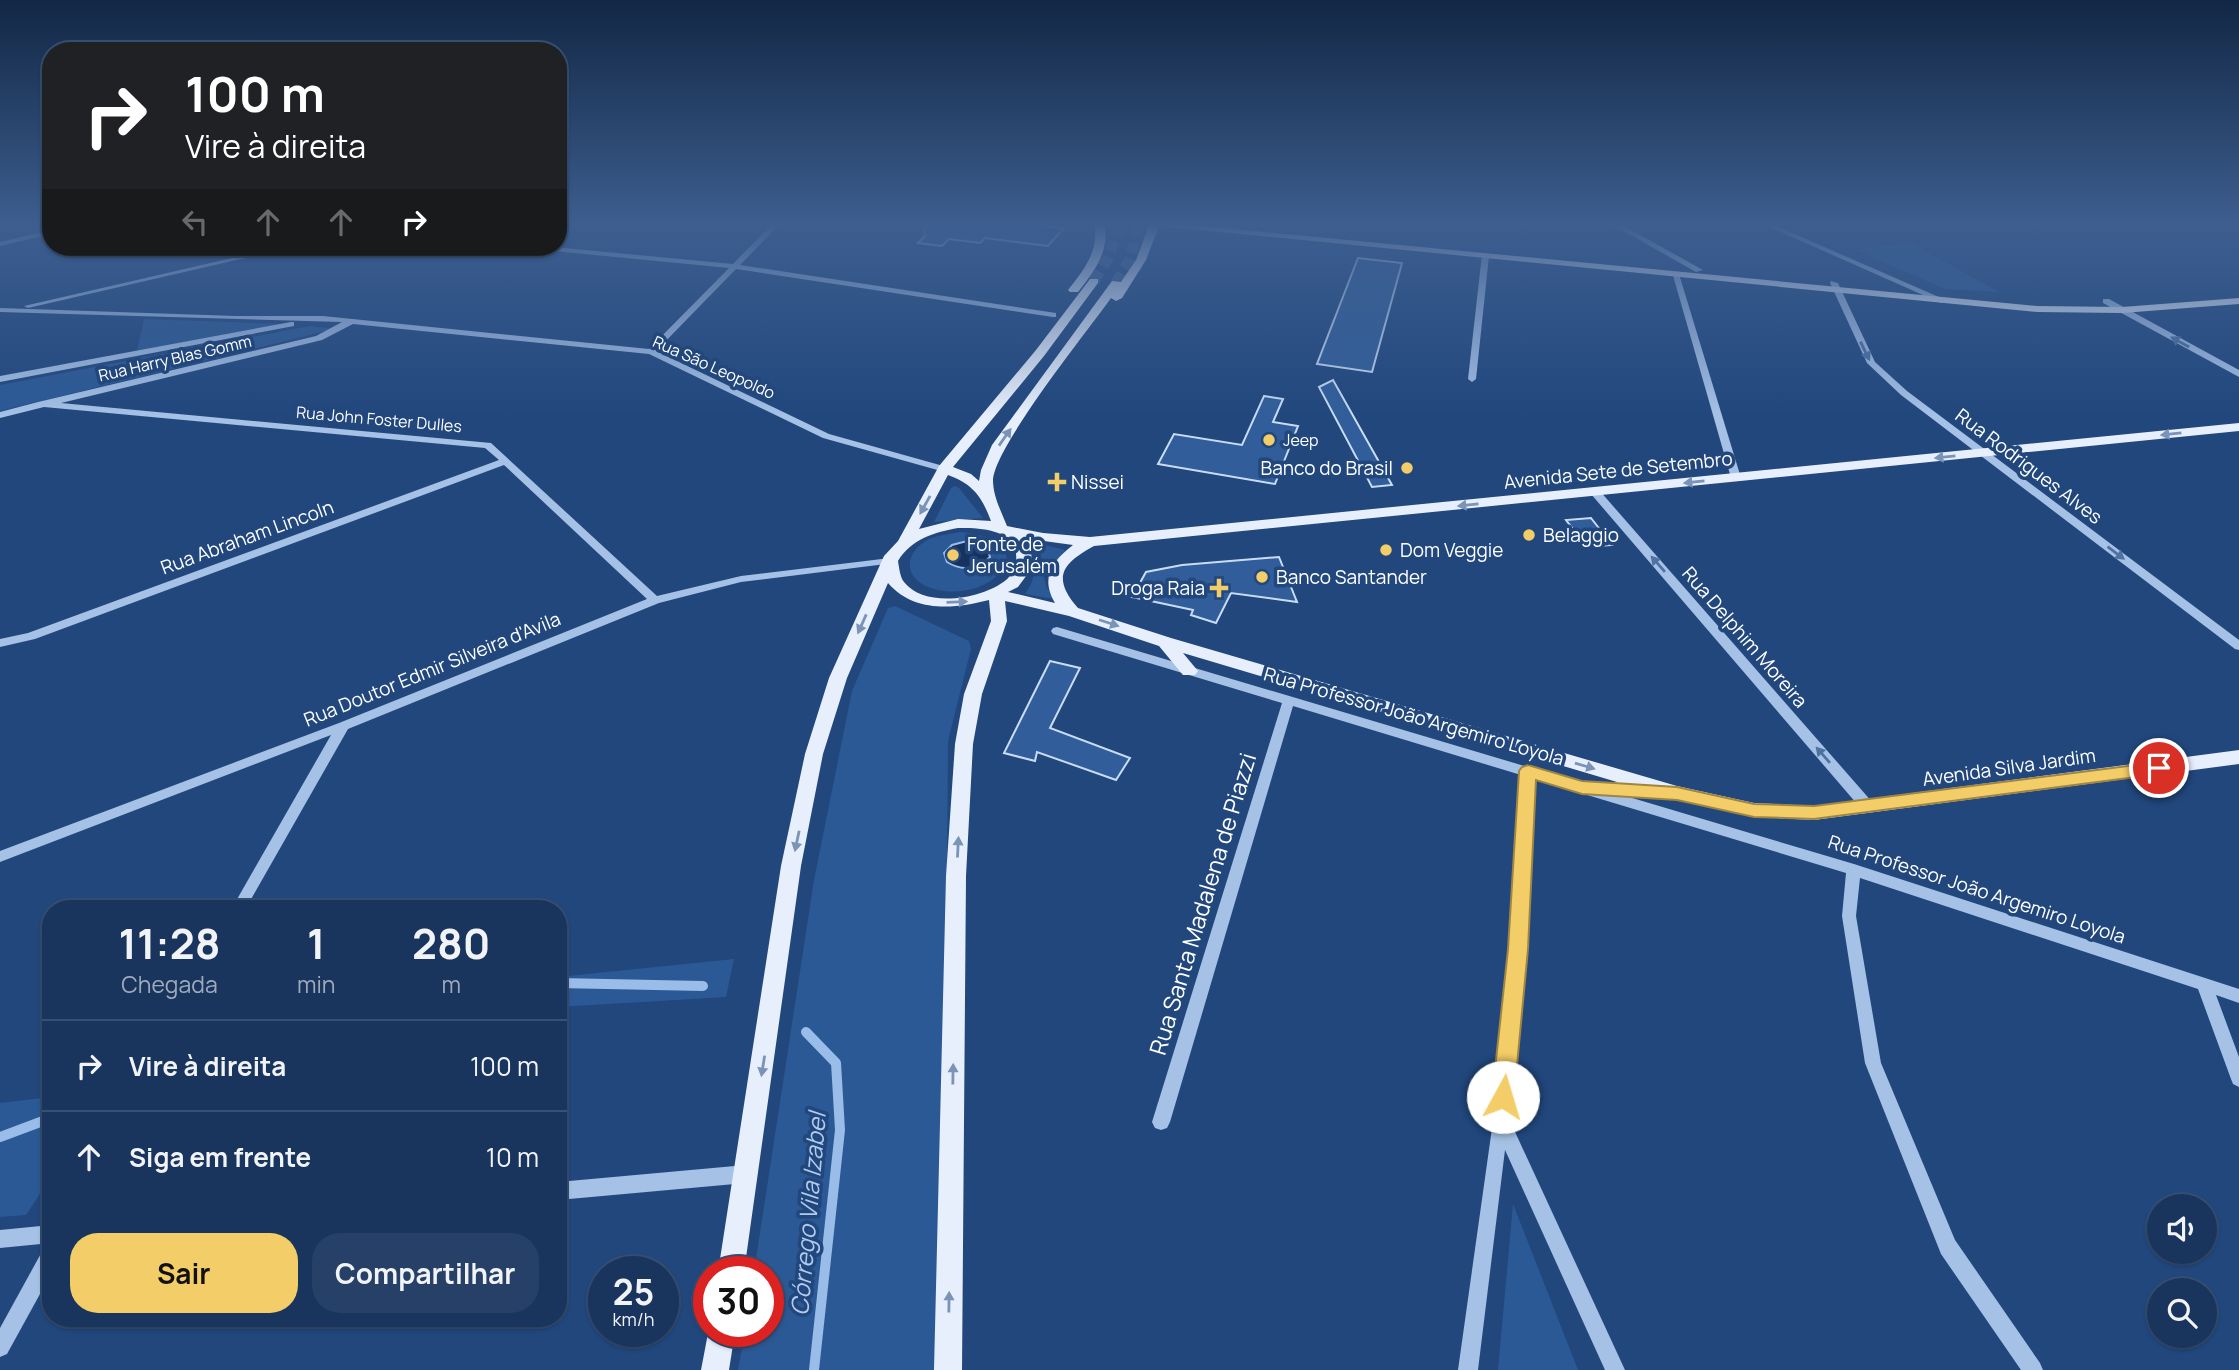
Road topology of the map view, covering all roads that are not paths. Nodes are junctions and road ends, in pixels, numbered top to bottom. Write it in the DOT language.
graph roads {
  1 [pos="102,289"];
  2 [pos="711,289"];
  3 [pos="883,289"];
  4 [pos="1075,289"];
  5 [pos="1088,289"];
  6 [pos="1112,289"];
  7 [pos="1122,289"];
  8 [pos="1482,289"];
  9 [pos="1679,289"];
  10 [pos="1836,289"];
  11 [pos="1850,289"];
  12 [pos="1864,289"];
  13 [pos="1917,289"];
  14 [pos="2239,292"];
  15 [pos="1926,293"];
  16 [pos="1944,301"];
  17 [pos="2239,301"];
  18 [pos="2106,302"];
  19 [pos="2122,310"];
  20 [pos="3,311"];
  21 [pos="1053,315"];
  22 [pos="323,318"];
  23 [pos="353,320"];
  24 [pos="651,352"];
  25 [pos="1040,353"];
  26 [pos="1061,356"];
  27 [pos="2239,374"];
  28 [pos="0,379"];
  29 [pos="1472,379"];
  30 [pos="41,404"];
  31 [pos="0,415"];
  32 [pos="2239,427"];
  33 [pos="1983,453"];
  34 [pos="506,461"];
  35 [pos="944,469"];
  36 [pos="1736,478"];
  37 [pos="1595,492"];
  38 [pos="990,499"];
  39 [pos="1001,529"];
  40 [pos="905,540"];
  41 [pos="1090,542"];
  42 [pos="890,561"];
  43 [pos="996,594"];
  44 [pos="655,600"];
  45 [pos="1029,601"];
  46 [pos="1073,612"];
  47 [pos="999,621"];
  48 [pos="1057,631"];
  49 [pos="1165,642"];
  50 [pos="0,643"];
  51 [pos="2239,646"];
  52 [pos="1189,671"];
  53 [pos="1289,700"];
  54 [pos="343,726"];
  55 [pos="2239,757"];
  56 [pos="1528,771"];
  57 [pos="1582,787"];
  58 [pos="1677,793"];
  59 [pos="1868,807"];
  60 [pos="0,857"];
  61 [pos="1854,870"];
  62 [pos="244,900"];
  63 [pos="2205,986"];
  64 [pos="2239,996"];
  65 [pos="2239,1079"];
  66 [pos="1501,1121"];
  67 [pos="1161,1122"];
  68 [pos="746,1174"];
  69 [pos="567,1190"];
  70 [pos="42,1235"];
  71 [pos="0,1239"];
  72 [pos="733,1256"];
  73 [pos="42,1271"];
  74 [pos="719,1347"];
  75 [pos="0,1348"];
  76 [pos="715,1370"];
  77 [pos="948,1370"];
  78 [pos="1468,1370"];
  79 [pos="1615,1370"];
  80 [pos="2034,1370"];
  1 -- 20 [label="street"];
  2 -- 24 [label="street"];
  3 -- 21 [label="street"];
  4 -- 21 [label="main road"];
  5 -- 25 [label="main road"];
  6 -- 26 [label="main road"];
  7 -- 26 [label="main road"];
  8 -- 29 [label="street"];
  9 -- 36 [label="street"];
  10 -- 33 [label="street, Rua Rodrigues Alves, one-way"];
  11 -- 16 [label="main road"];
  12 -- 15 [label="main road"];
  13 -- 15 [label="street"];
  14 -- 18 [label="main road"];
  15 -- 16 [label="street"];
  15 -- 18 [label="main road"];
  16 -- 19 [label="main road"];
  17 -- 19 [label="main road"];
  18 -- 19 [label="street"];
  27 -- 19 [label="street, one-way"];
  20 -- 22 [label="street, Rua São Leopoldo"];
  21 -- 25 [label="main road"];
  22 -- 23 [label="street, Rua São Leopoldo"];
  22 -- 28 [label="street, Rua Harry Blas Gomm"];
  23 -- 24 [label="street, Rua São Leopoldo"];
  23 -- 30 [label="street, Rua Harry Blas Gomm"];
  24 -- 35 [label="street, Rua São Leopoldo"];
  25 -- 35 [label="main road"];
  38 -- 26 [label="main road, one-way"];
  30 -- 31 [label="street, Rua Harry Blas Gomm"];
  30 -- 34 [label="street, Rua John Foster Dulles"];
  32 -- 33 [label="main road, Avenida Sete de Setembro, one-way"];
  33 -- 36 [label="main road, Avenida Sete de Setembro, one-way"];
  33 -- 51 [label="street, Rua Rodrigues Alves, one-way"];
  34 -- 44 [label="street, Rua John Foster Dulles"];
  34 -- 50 [label="street, Rua Abraham Lincoln"];
  35 -- 38 [label="main road"];
  35 -- 40 [label="main road, one-way"];
  36 -- 37 [label="main road, Avenida Sete de Setembro, one-way"];
  37 -- 41 [label="main road, Avenida Sete de Setembro, one-way"];
  59 -- 37 [label="street, Rua Delphim Moreira, one-way"];
  38 -- 39 [label="main road"];
  39 -- 40 [label="main road"];
  39 -- 41 [label="main road, Avenida Sete de Setembro"];
  39 -- 43 [label="main road"];
  40 -- 42 [label="main road"];
  41 -- 46 [label="main road"];
  42 -- 43 [label="main road, one-way"];
  42 -- 44 [label="street, Rua Doutor Edmir Silveira d'Avila"];
  42 -- 68 [label="main road, one-way"];
  43 -- 45 [label="main road, Rua Professor João Argemiro Loyola"];
  43 -- 47 [label="main road"];
  44 -- 54 [label="street, Rua Doutor Edmir Silveira d'Avila"];
  45 -- 46 [label="main road, Rua Professor João Argemiro Loyola"];
  45 -- 47 [label="main road"];
  46 -- 49 [label="main road, Rua Professor João Argemiro Loyola, one-way"];
  77 -- 47 [label="main road, one-way"];
  48 -- 52 [label="street, Rua Professor João Argemiro Loyola"];
  49 -- 52 [label="main road"];
  49 -- 58 [label="main road, Rua Professor João Argemiro Loyola, one-way"];
  52 -- 53 [label="street, Rua Professor João Argemiro Loyola"];
  53 -- 56 [label="street, Rua Professor João Argemiro Loyola"];
  53 -- 67 [label="street, Rua Santa Madalena de Piazzi"];
  54 -- 60 [label="street, Rua Doutor Edmir Silveira d'Avila"];
  54 -- 62 [label="street"];
  55 -- 59 [label="main road, Avenida Silva Jardim"];
  56 -- 57 [label="street, Rua Professor João Argemiro Loyola"];
  56 -- 66 [label="street"];
  57 -- 58 [label="main road"];
  57 -- 61 [label="street, Rua Professor João Argemiro Loyola"];
  58 -- 59 [label="main road, Rua Professor João Argemiro Loyola"];
  61 -- 63 [label="street, Rua Professor João Argemiro Loyola"];
  61 -- 80 [label="street"];
  63 -- 64 [label="street, Rua Professor João Argemiro Loyola"];
  63 -- 65 [label="street"];
  66 -- 78 [label="street"];
  66 -- 79 [label="street"];
  68 -- 69 [label="street"];
  68 -- 72 [label="main road"];
  70 -- 71 [label="street"];
  73 -- 75 [label="street"];
  74 -- 76 [label="main road"];
}
